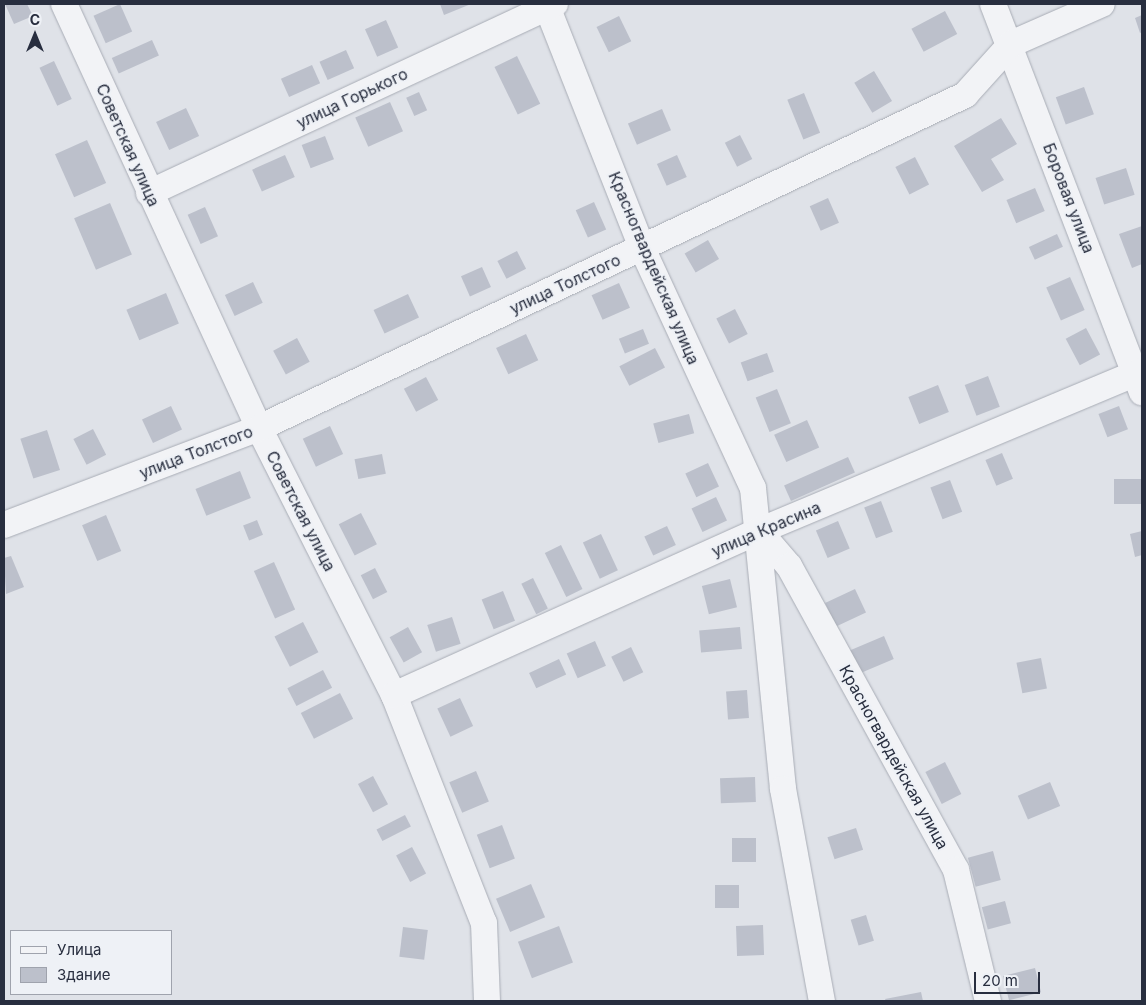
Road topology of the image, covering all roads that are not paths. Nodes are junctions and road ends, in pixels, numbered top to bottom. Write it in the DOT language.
graph roads {
  1 [pos="64,4"];
  2 [pos="993,4"];
  3 [pos="1102,4"];
  4 [pos="550,5"];
  5 [pos="1011,44"];
  6 [pos="149,193"];
  7 [pos="642,248"];
  8 [pos="1140,379"];
  9 [pos="259,428"];
  10 [pos="4,526"];
  11 [pos="759,531"];
  12 [pos="394,695"];
  13 [pos="487,1001"];
  14 [pos="822,1001"];
  15 [pos="988,1001"];
  1 -- 6 [label="street, Советская улица"];
  2 -- 5 [label="street, Боровая улица"];
  3 -- 5 [label="street, улица Толстого"];
  4 -- 6 [label="street, улица Горького"];
  4 -- 7 [label="street, Красногвардейская улица"];
  5 -- 7 [label="street, улица Толстого"];
  5 -- 8 [label="street, Боровая улица"];
  6 -- 9 [label="street, Советская улица"];
  7 -- 9 [label="street, улица Толстого"];
  7 -- 11 [label="street, Красногвардейская улица"];
  8 -- 11 [label="street, улица Красина"];
  9 -- 10 [label="street, улица Толстого"];
  9 -- 12 [label="street, Советская улица"];
  11 -- 12 [label="street, улица Красина"];
  11 -- 14 [label="street, Красногвардейская улица"];
  11 -- 15 [label="street, Красногвардейская улица"];
  12 -- 13 [label="street, Советская улица"];
}
